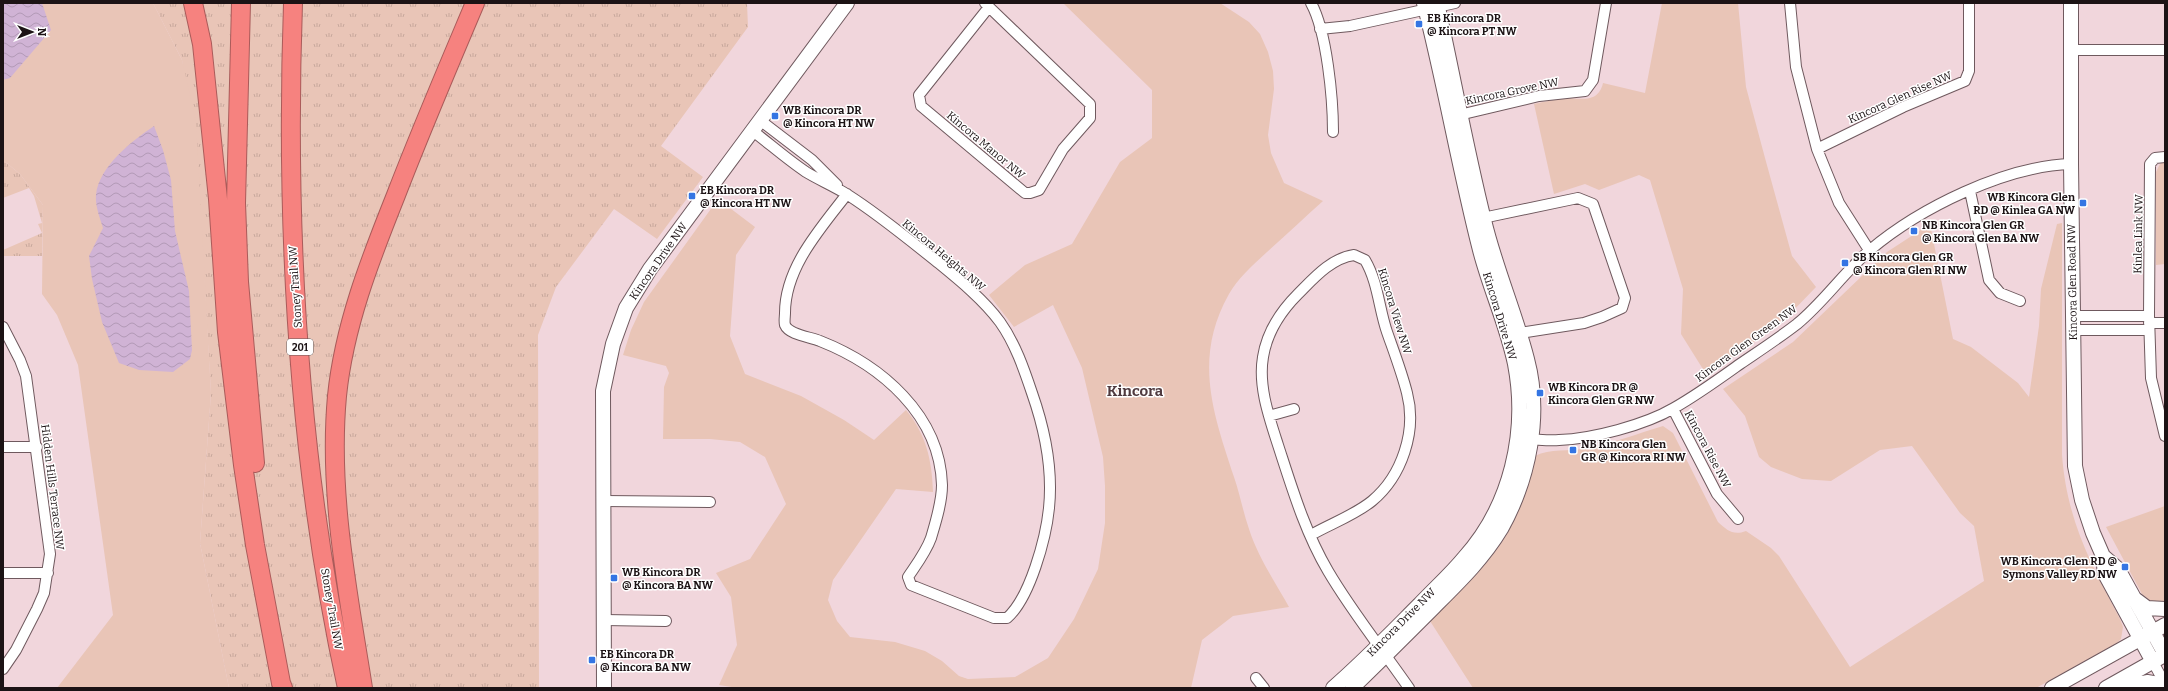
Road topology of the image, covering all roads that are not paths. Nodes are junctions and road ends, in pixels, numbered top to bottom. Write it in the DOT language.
graph roads {
  1 [pos="193,3"];
  2 [pos="230,3"];
  3 [pos="241,3"];
  4 [pos="293,3"];
  5 [pos="475,3"];
  6 [pos="483,3"];
  7 [pos="847,3"];
  8 [pos="1311,3"];
  9 [pos="1455,3"];
  10 [pos="1606,3"];
  11 [pos="1790,3"];
  12 [pos="1969,3"];
  13 [pos="2071,3"];
  14 [pos="987,5"];
  15 [pos="1431,5"];
  16 [pos="1320,29"];
  17 [pos="2071,50"];
  18 [pos="2165,50"];
  19 [pos="438,90"];
  20 [pos="1455,116"];
  21 [pos="757,126"];
  22 [pos="1333,132"];
  23 [pos="1817,149"];
  24 [pos="2165,157"];
  25 [pos="2071,164"];
  26 [pos="1970,191"];
  27 [pos="847,194"];
  28 [pos="236,203"];
  29 [pos="1478,219"];
  30 [pos="1869,250"];
  31 [pos="2020,301"];
  32 [pos="2073,323"];
  33 [pos="2149,323"];
  34 [pos="2165,323"];
  35 [pos="3,327"];
  36 [pos="1513,334"];
  37 [pos="1294,409"];
  38 [pos="1673,409"];
  39 [pos="1269,416"];
  40 [pos="2165,436"];
  41 [pos="1524,439"];
  42 [pos="3,447"];
  43 [pos="37,447"];
  44 [pos="604,501"];
  45 [pos="710,502"];
  46 [pos="1738,519"];
  47 [pos="1311,535"];
  48 [pos="2103,556"];
  49 [pos="3,573"];
  50 [pos="48,573"];
  51 [pos="2134,598"];
  52 [pos="2165,609"];
  53 [pos="604,620"];
  54 [pos="666,621"];
  55 [pos="2165,625"];
  56 [pos="2152,631"];
  57 [pos="2139,638"];
  58 [pos="1382,650"];
  59 [pos="2161,657"];
  60 [pos="3,669"];
  61 [pos="1256,678"];
  62 [pos="2165,684"];
  63 [pos="283,688"];
  64 [pos="290,688"];
  65 [pos="347,688"];
  66 [pos="363,688"];
  67 [pos="604,688"];
  68 [pos="1264,688"];
  69 [pos="1333,688"];
  70 [pos="1352,688"];
  71 [pos="1409,688"];
  72 [pos="2052,688"];
  73 [pos="2106,688"];
  74 [pos="2118,688"];
  1 -- 63 [label="highway"];
  2 -- 28 [label="highway"];
  3 -- 28 [label="highway"];
  4 -- 65 [label="highway, Stoney Trail NW / 201"];
  5 -- 19 [label="highway"];
  6 -- 19 [label="highway"];
  7 -- 21 [label="street, Kincora Drive NW"];
  8 -- 16 [label="street"];
  9 -- 15 [label="street"];
  10 -- 20 [label="street, Kincora Grove NW"];
  11 -- 23 [label="street"];
  12 -- 23 [label="street, Kincora Glen Rise NW"];
  13 -- 17 [label="street, Kincora Glen Road NW"];
  14 -- 14 [label="street, Kincora Manor NW"];
  15 -- 16 [label="street"];
  15 -- 20 [label="street, Kincora Drive NW"];
  16 -- 22 [label="street"];
  17 -- 18 [label="street"];
  17 -- 25 [label="street, Kincora Glen Road NW"];
  19 -- 66 [label="highway"];
  20 -- 29 [label="street, Kincora Drive NW"];
  21 -- 27 [label="street, Kincora Heights NW"];
  21 -- 44 [label="street, Kincora Drive NW"];
  23 -- 30 [label="street"];
  24 -- 33 [label="street, Kinlea Link NW"];
  25 -- 26 [label="street, Kincora Glen Green NW"];
  25 -- 32 [label="street, Kincora Glen Road NW"];
  26 -- 30 [label="street, Kincora Glen Green NW"];
  26 -- 31 [label="street"];
  27 -- 27 [label="street, Kincora Heights NW"];
  28 -- 64 [label="highway"];
  29 -- 36 [label="street, Kincora Drive NW"];
  29 -- 36 [label="street"];
  30 -- 38 [label="street, Kincora Glen Green NW"];
  32 -- 33 [label="street"];
  32 -- 48 [label="street, Kincora Glen Road NW"];
  33 -- 34 [label="street"];
  33 -- 40 [label="street, Kinlea Link NW"];
  35 -- 43 [label="street, Hidden Hills Terrace NW"];
  36 -- 41 [label="street, Kincora Drive NW"];
  37 -- 39 [label="street"];
  38 -- 41 [label="street, Kincora Glen Green NW"];
  38 -- 46 [label="street, Kincora Rise NW"];
  39 -- 47 [label="street, Kincora View NW"];
  39 -- 47 [label="street, Kincora View NW"];
  41 -- 58 [label="street, Kincora Drive NW"];
  42 -- 43 [label="street"];
  43 -- 50 [label="street, Hidden Hills Terrace NW"];
  44 -- 45 [label="street"];
  44 -- 53 [label="street, Kincora Drive NW"];
  47 -- 58 [label="street, Kincora View NW"];
  48 -- 51 [label="street, Kincora Glen Road NW"];
  48 -- 57 [label="street, Kincora Glen Road NW"];
  49 -- 50 [label="street"];
  50 -- 60 [label="street, Hidden Hills Terrace NW"];
  51 -- 52 [label="street"];
  51 -- 56 [label="street, Kincora Glen Road NW"];
  53 -- 54 [label="street"];
  53 -- 67 [label="street, Kincora Drive NW"];
  55 -- 56 [label="street"];
  56 -- 57 [label="street"];
  56 -- 59 [label="street, Kincora Glen Road NW"];
  57 -- 59 [label="street, Kincora Glen Road NW"];
  57 -- 72 [label="street"];
  58 -- 69 [label="street, Kincora Drive NW"];
  58 -- 70 [label="street, Kincora Drive NW"];
  58 -- 71 [label="street, Kincora View NW"];
  59 -- 62 [label="street, Kincora Glen Road NW"];
  59 -- 73 [label="street"];
  61 -- 68 [label="street"];
  62 -- 74 [label="street"];
}
